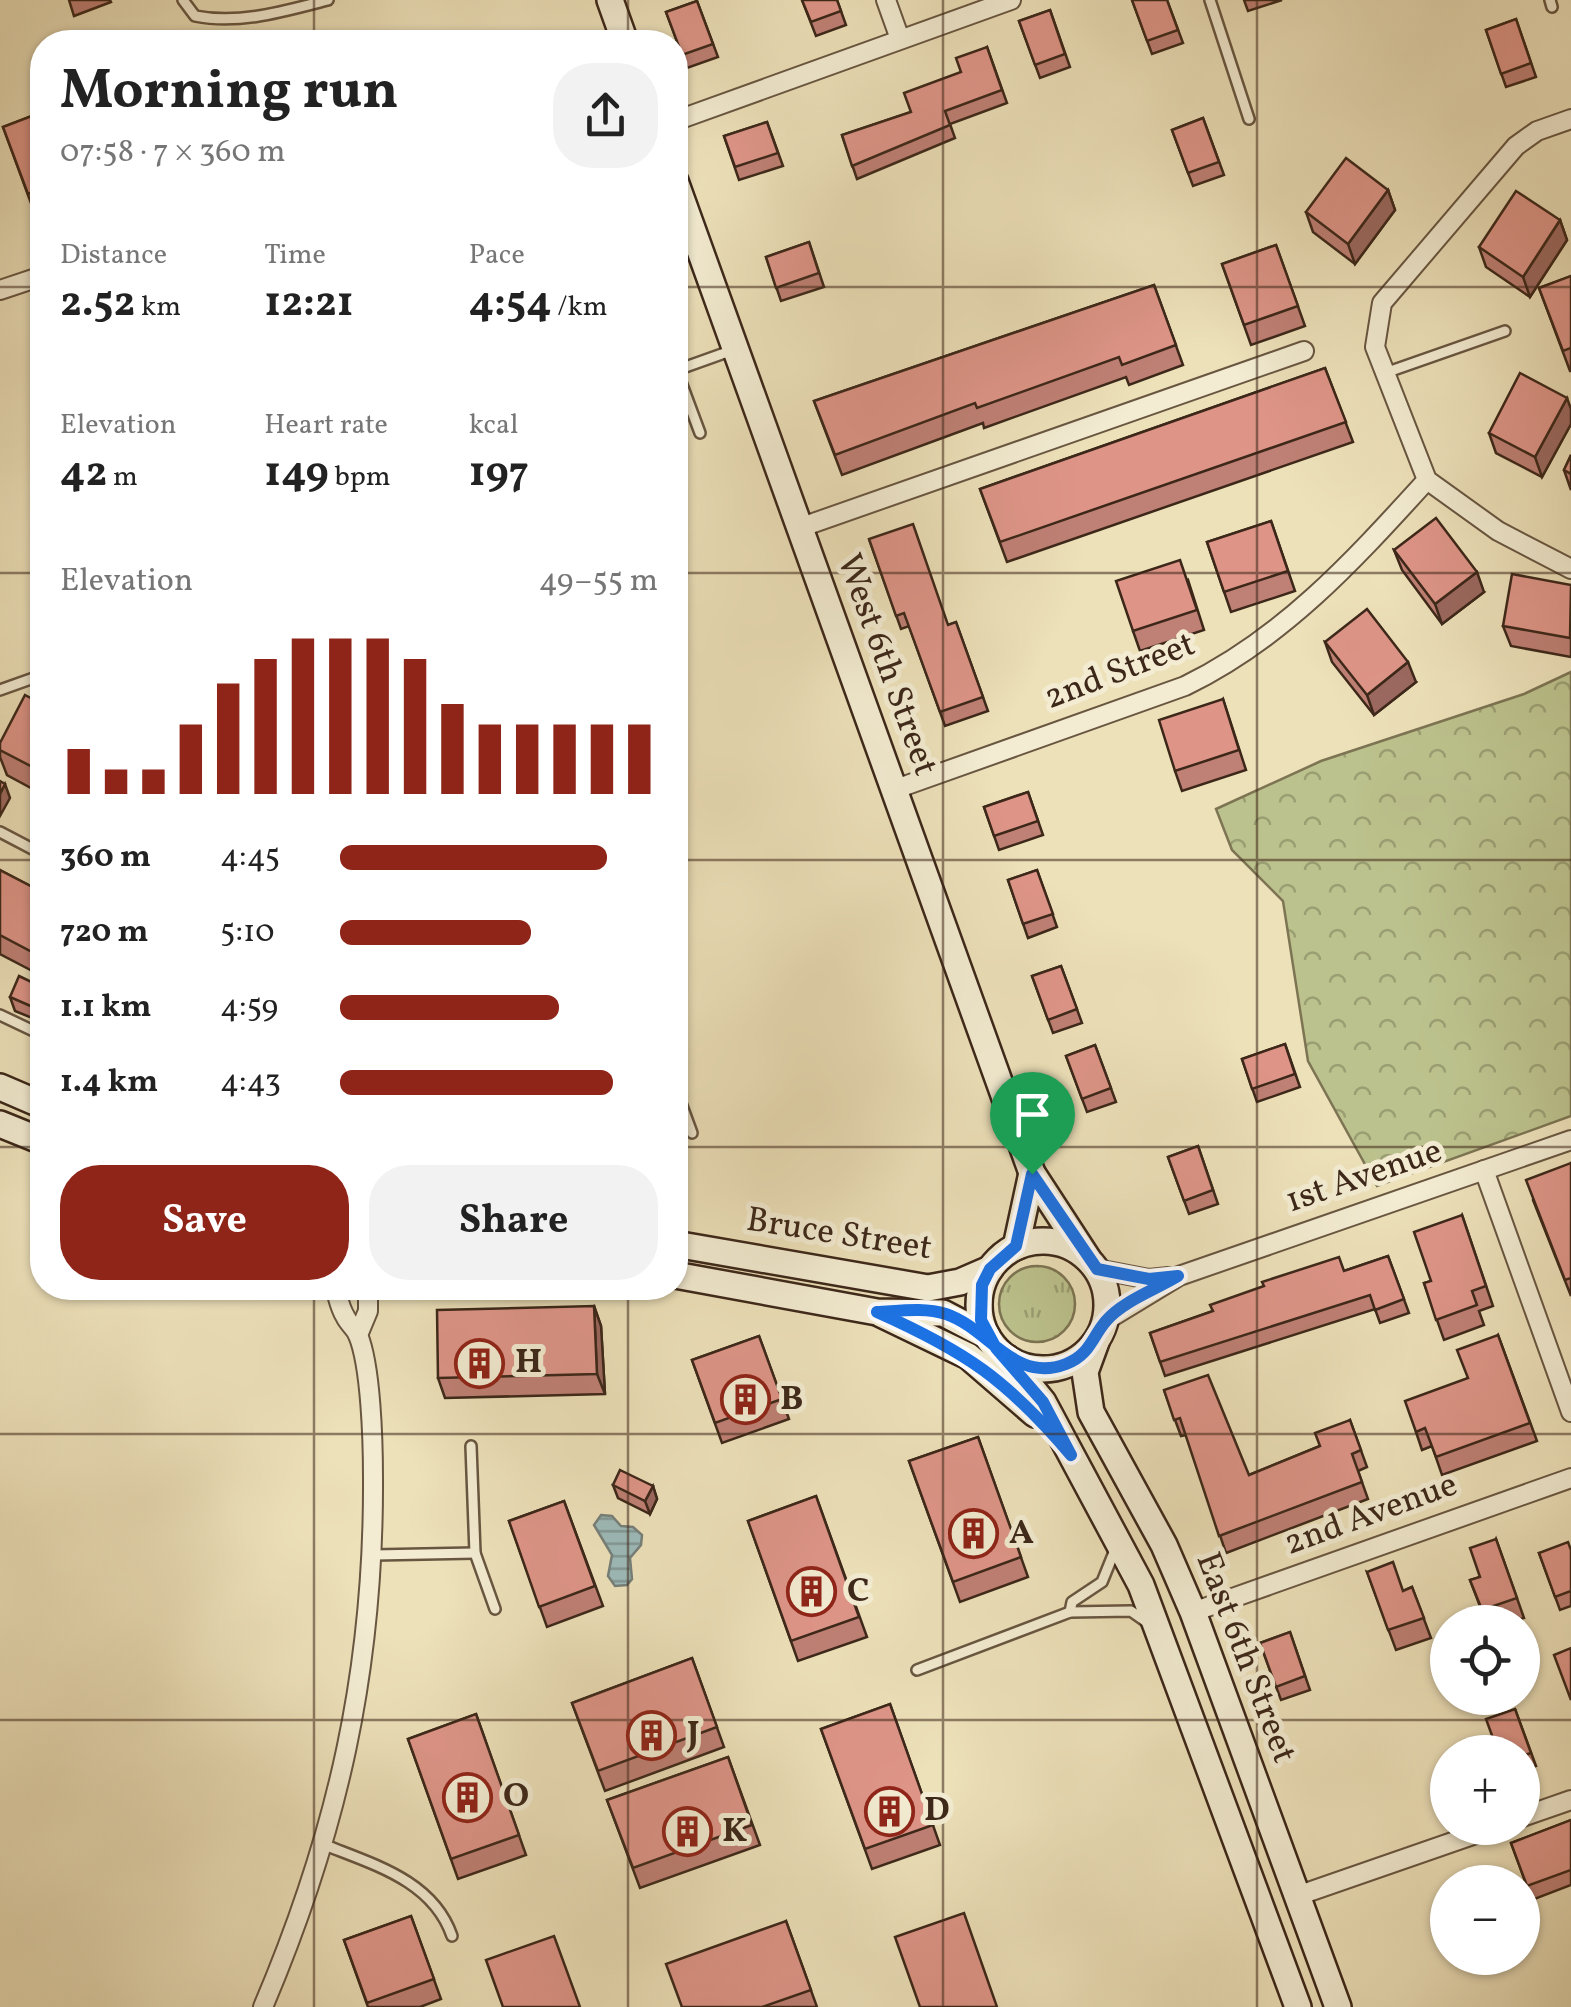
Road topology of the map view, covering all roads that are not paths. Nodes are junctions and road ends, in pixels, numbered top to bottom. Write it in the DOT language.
graph roads {
  1 [pos="183,0"];
  2 [pos="328,0"];
  3 [pos="610,0"];
  4 [pos="886,0"];
  5 [pos="1012,0"];
  6 [pos="1210,0"];
  7 [pos="621,30"];
  8 [pos="900,39"];
  9 [pos="688,116"];
  10 [pos="1571,118"];
  11 [pos="1249,119"];
  12 [pos="688,217"];
  13 [pos="30,280"];
  14 [pos="0,290"];
  15 [pos="1506,331"];
  16 [pos="736,349"];
  17 [pos="1304,351"];
  18 [pos="688,364"];
  19 [pos="1385,373"];
  20 [pos="688,400"];
  21 [pos="700,433"];
  22 [pos="1427,480"];
  23 [pos="799,528"];
  24 [pos="1571,569"];
  25 [pos="30,679"];
  26 [pos="0,690"];
  27 [pos="893,790"];
  28 [pos="0,832"];
  29 [pos="30,848"];
  30 [pos="0,1015"];
  31 [pos="30,1029"];
  32 [pos="0,1087"];
  33 [pos="30,1100"];
  34 [pos="688,1122"];
  35 [pos="0,1124"];
  36 [pos="692,1133"];
  37 [pos="30,1136"];
  38 [pos="1571,1140"];
  39 [pos="1484,1170"];
  40 [pos="1032,1174"];
  41 [pos="688,1246"];
  42 [pos="1016,1246"];
  43 [pos="1093,1264"];
  44 [pos="990,1269"];
  45 [pos="1178,1276"];
  46 [pos="688,1277"];
  47 [pos="339,1300"];
  48 [pos="368,1300"];
  49 [pos="877,1312"];
  50 [pos="1100,1332"];
  51 [pos="358,1335"];
  52 [pos="987,1336"];
  53 [pos="1008,1358"];
  54 [pos="1571,1412"];
  55 [pos="471,1446"];
  56 [pos="1071,1455"];
  57 [pos="1571,1478"];
  58 [pos="1116,1534"];
  59 [pos="475,1553"];
  60 [pos="374,1554"];
  61 [pos="496,1608"];
  62 [pos="1070,1612"];
  63 [pos="1193,1612"];
  64 [pos="1159,1630"];
  65 [pos="917,1670"];
  66 [pos="1571,1800"];
  67 [pos="1540,1811"];
  68 [pos="324,1845"];
  69 [pos="1444,1845"];
  70 [pos="1297,1896"];
  71 [pos="452,1936"];
  72 [pos="263,2007"];
  73 [pos="1298,2007"];
  74 [pos="1338,2007"];
  1 -- 2 [label="lane"];
  3 -- 7 [label="street"];
  4 -- 8 [label="street"];
  5 -- 8 [label="street"];
  6 -- 11 [label="lane"];
  8 -- 9 [label="street"];
  10 -- 19 [label="street"];
  12 -- 16 [label="street, West 6th Street"];
  13 -- 14 [label="street"];
  15 -- 19 [label="lane"];
  16 -- 18 [label="lane"];
  16 -- 23 [label="street, West 6th Street"];
  17 -- 23 [label="street"];
  19 -- 22 [label="street"];
  20 -- 21 [label="lane"];
  22 -- 24 [label="street"];
  22 -- 27 [label="street, 2nd Street"];
  23 -- 27 [label="street, West 6th Street"];
  25 -- 26 [label="lane"];
  27 -- 40 [label="street, West 6th Street"];
  28 -- 29 [label="lane"];
  30 -- 31 [label="lane"];
  32 -- 33 [label="street"];
  34 -- 36 [label="lane"];
  35 -- 37 [label="street"];
  38 -- 39 [label="street, 1st Avenue"];
  39 -- 45 [label="street, 1st Avenue"];
  39 -- 54 [label="street"];
  40 -- 42 [label="street"];
  40 -- 43 [label="street, West 6th Street"];
  41 -- 44 [label="street, Bruce Street"];
  42 -- 43 [label="street"];
  42 -- 44 [label="street"];
  43 -- 45 [label="street, 1st Avenue"];
  43 -- 50 [label="street"];
  44 -- 52 [label="street"];
  45 -- 50 [label="street, 1st Avenue"];
  46 -- 49 [label="street, Bruce Street"];
  47 -- 51 [label="street"];
  48 -- 51 [label="street"];
  49 -- 52 [label="street, Bruce Street"];
  49 -- 56 [label="street"];
  50 -- 53 [label="street"];
  50 -- 63 [label="street, East 6th Street"];
  51 -- 60 [label="street"];
  52 -- 53 [label="street"];
  53 -- 56 [label="street, East 6th Street"];
  55 -- 59 [label="lane"];
  56 -- 58 [label="street, East 6th Street"];
  57 -- 63 [label="street, 2nd Avenue"];
  58 -- 62 [label="lane"];
  58 -- 64 [label="street, East 6th Street"];
  59 -- 60 [label="lane"];
  59 -- 61 [label="lane"];
  60 -- 68 [label="street"];
  62 -- 64 [label="lane"];
  62 -- 65 [label="lane"];
  63 -- 70 [label="street, East 6th Street"];
  64 -- 73 [label="street, East 6th Street"];
  66 -- 67 [label="street"];
  68 -- 71 [label="lane"];
  68 -- 72 [label="street"];
  69 -- 70 [label="street"];
  70 -- 74 [label="street, East 6th Street"];
}
